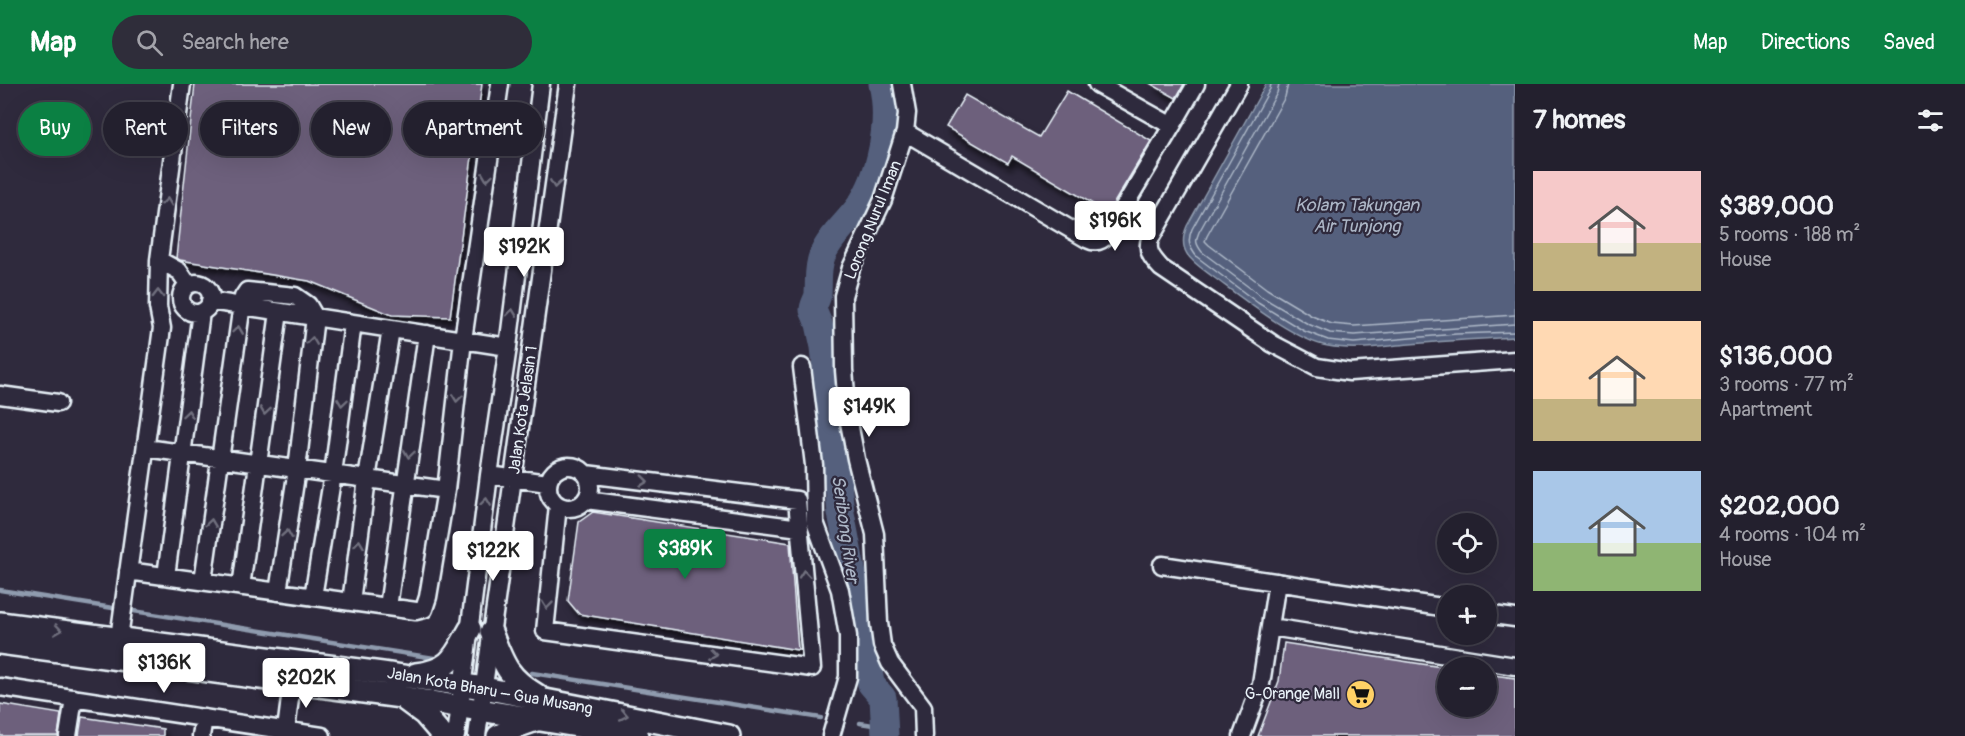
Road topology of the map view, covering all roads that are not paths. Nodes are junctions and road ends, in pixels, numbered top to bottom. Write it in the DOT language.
graph roads {
  1 [pos="182,84"];
  2 [pos="500,84"];
  3 [pos="541,84"];
  4 [pos="568,84"];
  5 [pos="902,84"];
  6 [pos="1097,84"];
  7 [pos="1196,84"];
  8 [pos="1239,84"];
  9 [pos="497,102"];
  10 [pos="538,102"];
  11 [pos="1172,126"];
  12 [pos="905,132"];
  13 [pos="490,156"];
  14 [pos="531,156"];
  15 [pos="159,260"];
  16 [pos="189,284"];
  17 [pos="242,306"];
  18 [pos="199,307"];
  19 [pos="279,312"];
  20 [pos="315,317"];
  21 [pos="353,323"];
  22 [pos="162,328"];
  23 [pos="391,329"];
  24 [pos="427,334"];
  25 [pos="464,340"];
  26 [pos="508,347"];
  27 [pos="1515,360"];
  28 [pos="802,367"];
  29 [pos="0,395"];
  30 [pos="58,403"];
  31 [pos="146,448"];
  32 [pos="183,453"];
  33 [pos="220,458"];
  34 [pos="258,464"];
  35 [pos="297,469"];
  36 [pos="333,474"];
  37 [pos="586,474"];
  38 [pos="489,475"];
  39 [pos="513,478"];
  40 [pos="367,479"];
  41 [pos="548,483"];
  42 [pos="405,484"];
  43 [pos="446,490"];
  44 [pos="586,500"];
  45 [pos="558,505"];
  46 [pos="800,528"];
  47 [pos="1162,565"];
  48 [pos="128,571"];
  49 [pos="166,576"];
  50 [pos="203,581"];
  51 [pos="1277,582"];
  52 [pos="241,587"];
  53 [pos="278,592"];
  54 [pos="313,597"];
  55 [pos="351,602"];
  56 [pos="1437,606"];
  57 [pos="388,607"];
  58 [pos="1497,616"];
  59 [pos="1515,618"];
  60 [pos="0,623"];
  61 [pos="1271,627"];
  62 [pos="470,629"];
  63 [pos="120,630"];
  64 [pos="491,632"];
  65 [pos="0,643"];
  66 [pos="1515,666"];
  67 [pos="403,676"];
  68 [pos="292,683"];
  69 [pos="462,685"];
  70 [pos="0,687"];
  71 [pos="483,688"];
  72 [pos="400,697"];
  73 [pos="74,698"];
  74 [pos="459,707"];
  75 [pos="542,709"];
  76 [pos="481,711"];
  77 [pos="204,718"];
  78 [pos="286,730"];
  79 [pos="68,736"];
  80 [pos="201,736"];
  81 [pos="322,736"];
  82 [pos="443,736"];
  83 [pos="456,736"];
  84 [pos="477,736"];
  85 [pos="498,736"];
  86 [pos="638,736"];
  87 [pos="729,736"];
  88 [pos="831,736"];
  89 [pos="924,736"];
  90 [pos="1242,736"];
  15 -- 1 [label="street, one-way"];
  2 -- 9 [label="street"];
  3 -- 10 [label="street"];
  4 -- 39 [label="street, Jalan Kota Jelasin 1, one-way"];
  5 -- 12 [label="street, Lorong Nurul Iman"];
  6 -- 11 [label="street"];
  7 -- 11 [label="street"];
  8 -- 27 [label="street"];
  11 -- 12 [label="street"];
  12 -- 89 [label="street, Lorong Nurul Iman"];
  13 -- 25 [label="street, one-way"];
  26 -- 14 [label="street, one-way"];
  15 -- 16 [label="street"];
  22 -- 15 [label="street, one-way"];
  16 -- 18 [label="street"];
  16 -- 18 [label="street"];
  17 -- 18 [label="street"];
  17 -- 19 [label="street"];
  17 -- 20 [label="street"];
  33 -- 17 [label="street, one-way"];
  18 -- 22 [label="street"];
  32 -- 18 [label="street, one-way"];
  19 -- 20 [label="street"];
  19 -- 34 [label="street, one-way"];
  20 -- 21 [label="street"];
  35 -- 20 [label="street, one-way"];
  21 -- 23 [label="street"];
  21 -- 36 [label="street, one-way"];
  22 -- 31 [label="street"];
  23 -- 24 [label="street"];
  23 -- 40 [label="street"];
  24 -- 25 [label="street"];
  24 -- 42 [label="street, one-way"];
  25 -- 26 [label="street"];
  25 -- 43 [label="street, one-way"];
  26 -- 38 [label="street"];
  28 -- 88 [label="street"];
  29 -- 30 [label="street"];
  31 -- 32 [label="street"];
  31 -- 48 [label="street"];
  32 -- 33 [label="street"];
  32 -- 49 [label="street"];
  33 -- 34 [label="street"];
  50 -- 33 [label="street, one-way"];
  34 -- 35 [label="street"];
  34 -- 52 [label="street"];
  35 -- 36 [label="street"];
  53 -- 35 [label="street, one-way"];
  36 -- 40 [label="street"];
  36 -- 54 [label="street"];
  37 -- 41 [label="street"];
  37 -- 44 [label="street"];
  37 -- 46 [label="street, one-way"];
  38 -- 39 [label="street"];
  62 -- 38 [label="street, one-way"];
  39 -- 41 [label="street"];
  39 -- 64 [label="street, Jalan Kota Jelasin 1"];
  40 -- 42 [label="street"];
  55 -- 40 [label="street, one-way"];
  41 -- 45 [label="street"];
  42 -- 43 [label="street"];
  42 -- 57 [label="street"];
  43 -- 57 [label="street"];
  44 -- 45 [label="street"];
  44 -- 46 [label="street"];
  45 -- 46 [label="street, one-way"];
  47 -- 51 [label="street"];
  48 -- 49 [label="street"];
  48 -- 63 [label="street"];
  49 -- 50 [label="street"];
  50 -- 52 [label="street"];
  51 -- 56 [label="street"];
  51 -- 61 [label="street"];
  52 -- 53 [label="street"];
  53 -- 54 [label="street"];
  54 -- 55 [label="street"];
  55 -- 57 [label="street"];
  58 -- 59 [label="street"];
  60 -- 63 [label="main road, Jalan Kota Bharu – Gua Musang, one-way"];
  61 -- 66 [label="street"];
  61 -- 90 [label="street"];
  62 -- 67 [label="main road"];
  62 -- 69 [label="street"];
  63 -- 67 [label="main road, Jalan Kota Bharu – Gua Musang"];
  64 -- 71 [label="street, Jalan Kota Jelasin 1"];
  64 -- 75 [label="main road"];
  65 -- 68 [label="main road, Jalan Kota Bharu – Gua Musang"];
  67 -- 69 [label="main road, Jalan Kota Bharu – Gua Musang"];
  68 -- 72 [label="main road, Jalan Kota Bharu – Gua Musang"];
  68 -- 78 [label="street"];
  69 -- 71 [label="main road, Jalan Kota Bharu – Gua Musang"];
  69 -- 74 [label="street"];
  70 -- 73 [label="street"];
  71 -- 75 [label="main road, Jalan Kota Bharu – Gua Musang"];
  71 -- 76 [label="street, Jalan Kota Jelasin 1"];
  72 -- 74 [label="main road, Jalan Kota Bharu – Gua Musang"];
  72 -- 82 [label="main road"];
  73 -- 77 [label="street"];
  73 -- 79 [label="street"];
  74 -- 76 [label="main road, Jalan Kota Bharu – Gua Musang"];
  74 -- 83 [label="street"];
  75 -- 76 [label="main road, Jalan Kota Bharu – Gua Musang"];
  75 -- 85 [label="main road"];
  75 -- 86 [label="main road, Jalan Kota Bharu – Gua Musang"];
  75 -- 87 [label="main road, Jalan Kota Bharu – Gua Musang, one-way"];
  76 -- 84 [label="street, Jalan Kota Jelasin 1"];
  77 -- 78 [label="street"];
  77 -- 80 [label="street"];
  78 -- 81 [label="street"];
}
